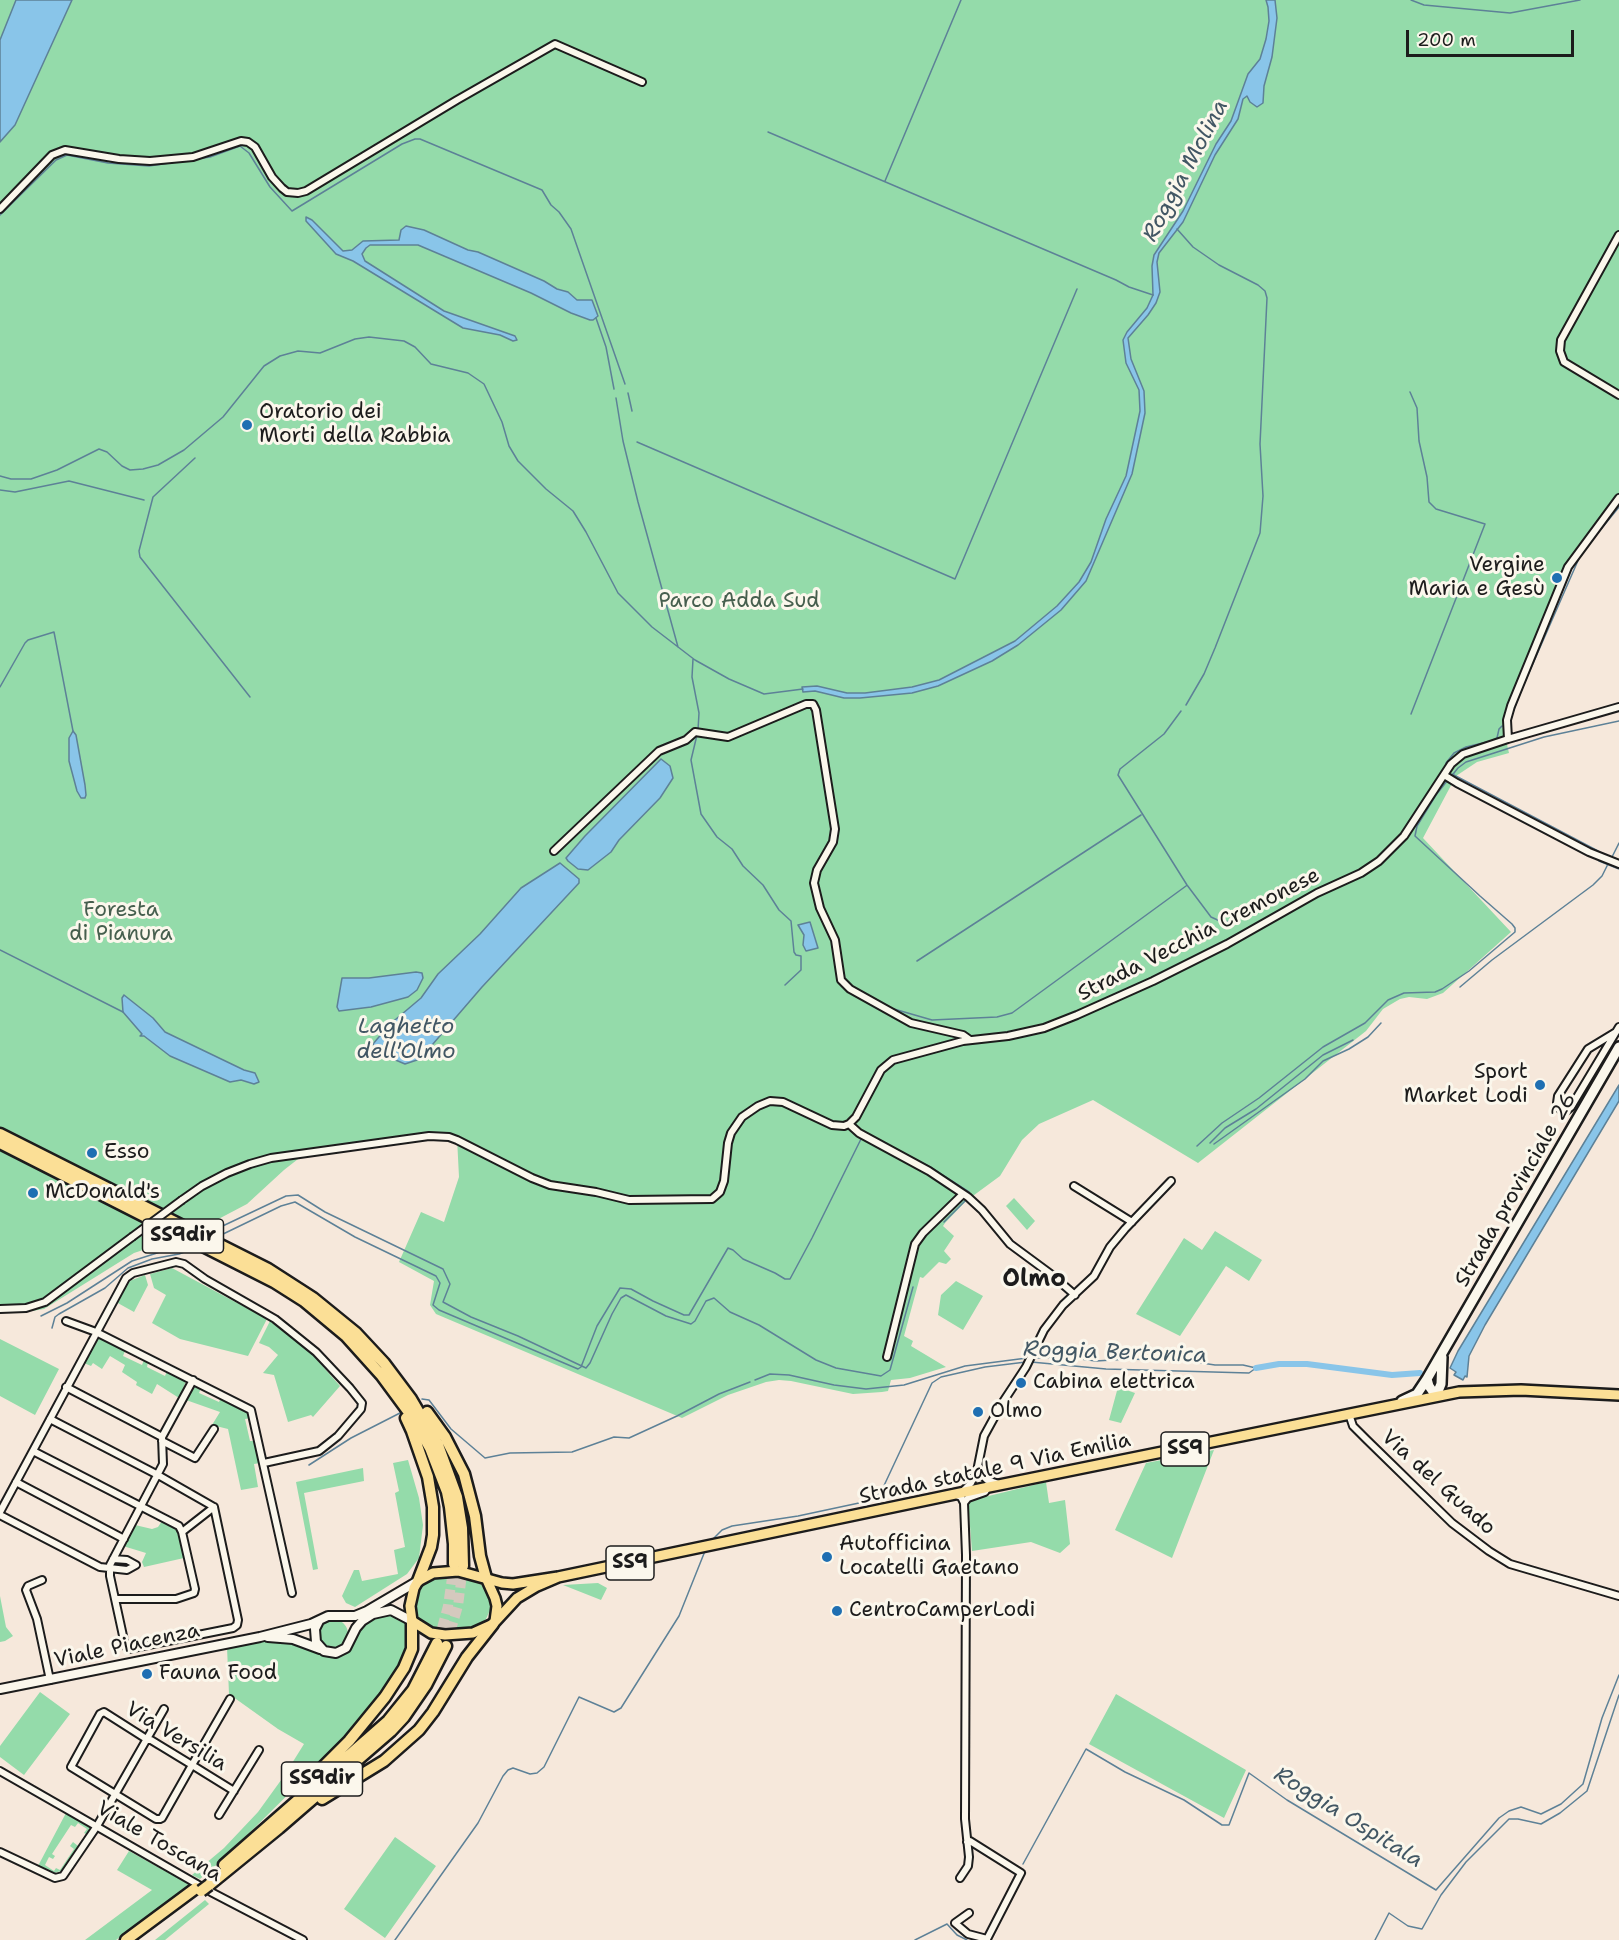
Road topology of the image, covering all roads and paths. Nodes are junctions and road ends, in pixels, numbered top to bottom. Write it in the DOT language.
graph roads {
  1 [pos="642,82"];
  2 [pos="0,209"];
  3 [pos="1619,235"];
  4 [pos="1619,395"];
  5 [pos="1619,498"];
  6 [pos="1619,707"];
  7 [pos="1508,739"];
  8 [pos="1444,775"];
  9 [pos="554,851"];
  10 [pos="1619,864"];
  11 [pos="1617,1029"];
  12 [pos="970,1040"];
  13 [pos="1596,1043"];
  14 [pos="1619,1047"];
  15 [pos="1604,1054"];
  16 [pos="849,1124"];
  17 [pos="0,1134"];
  18 [pos="0,1143"];
  19 [pos="1171,1181"];
  20 [pos="1074,1186"];
  21 [pos="963,1194"];
  22 [pos="1132,1222"];
  23 [pos="1075,1295"];
  24 [pos="0,1309"];
  25 [pos="66,1321"];
  26 [pos="96,1332"];
  27 [pos="1444,1350"];
  28 [pos="887,1357"];
  29 [pos="384,1363"];
  30 [pos="1441,1374"];
  31 [pos="382,1376"];
  32 [pos="1427,1379"];
  33 [pos="193,1380"];
  34 [pos="66,1387"];
  35 [pos="1459,1392"];
  36 [pos="1619,1395"];
  37 [pos="1436,1396"];
  38 [pos="1394,1405"];
  39 [pos="1349,1414"];
  40 [pos="50,1419"];
  41 [pos="214,1429"];
  42 [pos="162,1439"];
  43 [pos="33,1450"];
  44 [pos="264,1463"];
  45 [pos="978,1472"];
  46 [pos="158,1475"];
  47 [pos="16,1482"];
  48 [pos="1003,1484"];
  49 [pos="982,1488"];
  50 [pos="957,1494"];
  51 [pos="964,1503"];
  52 [pos="141,1506"];
  53 [pos="214,1507"];
  54 [pos="0,1514"];
  55 [pos="182,1532"];
  56 [pos="124,1539"];
  57 [pos="113,1559"];
  58 [pos="110,1569"];
  59 [pos="558,1577"];
  60 [pos="486,1578"];
  61 [pos="42,1580"];
  62 [pos="418,1581"];
  63 [pos="292,1593"];
  64 [pos="1619,1596"];
  65 [pos="115,1599"];
  66 [pos="341,1616"];
  67 [pos="320,1620"];
  68 [pos="412,1621"];
  69 [pos="494,1622"];
  70 [pos="260,1637"];
  71 [pos="186,1638"];
  72 [pos="352,1638"];
  73 [pos="169,1641"];
  74 [pos="442,1645"];
  75 [pos="324,1651"];
  76 [pos="179,1653"];
  77 [pos="50,1680"];
  78 [pos="0,1689"];
  79 [pos="230,1699"];
  80 [pos="164,1709"];
  81 [pos="148,1740"];
  82 [pos="259,1750"];
  83 [pos="192,1765"];
  84 [pos="0,1771"];
  85 [pos="234,1791"];
  86 [pos="115,1794"];
  87 [pos="219,1815"];
  88 [pos="276,1825"];
  89 [pos="97,1826"];
  90 [pos="967,1842"];
  91 [pos="0,1852"];
  92 [pos="960,1878"];
  93 [pos="202,1887"];
  94 [pos="969,1913"];
  95 [pos="126,1940"];
  96 [pos="136,1940"];
  97 [pos="303,1940"];
  1 -- 2 [label="street"];
  3 -- 4 [label="street"];
  5 -- 7 [label="street"];
  6 -- 7 [label="street, Strada Vecchia Cremonese"];
  7 -- 8 [label="street, Strada Vecchia Cremonese"];
  8 -- 10 [label="street"];
  8 -- 12 [label="street, Strada Vecchia Cremonese"];
  9 -- 12 [label="street"];
  11 -- 13 [label="street"];
  11 -- 15 [label="street"];
  12 -- 16 [label="street, Strada Vecchia Cremonese"];
  13 -- 15 [label="street"];
  13 -- 15 [label="street"];
  14 -- 27 [label="main road, Strada provinciale 26"];
  16 -- 21 [label="street"];
  16 -- 24 [label="street, bridge"];
  17 -- 29 [label="highway, SS9dir"];
  18 -- 31 [label="highway, SS9dir"];
  19 -- 22 [label="street"];
  20 -- 22 [label="street"];
  21 -- 23 [label="street"];
  21 -- 28 [label="street"];
  22 -- 23 [label="street"];
  23 -- 45 [label="street"];
  25 -- 26 [label="street"];
  26 -- 33 [label="street"];
  26 -- 34 [label="street"];
  26 -- 44 [label="street"];
  27 -- 30 [label="main road, Strada provinciale 26"];
  27 -- 32 [label="main road, Strada provinciale 26"];
  29 -- 31 [label="highway, SS9dir"];
  29 -- 60 [label="highway"];
  30 -- 35 [label="main road"];
  30 -- 37 [label="main road, Strada provinciale 26"];
  31 -- 62 [label="highway"];
  32 -- 37 [label="main road"];
  32 -- 38 [label="main road, Strada provinciale 26"];
  33 -- 42 [label="street"];
  33 -- 44 [label="street"];
  34 -- 40 [label="street"];
  34 -- 42 [label="street"];
  35 -- 36 [label="main road, Strada statale 9 Via Emilia / SS9"];
  35 -- 37 [label="main road, Strada statale 9 Via Emilia / SS9"];
  37 -- 38 [label="main road, Strada statale 9 Via Emilia / SS9"];
  38 -- 39 [label="main road, Strada statale 9 Via Emilia / SS9"];
  39 -- 48 [label="main road, Strada statale 9 Via Emilia / SS9"];
  39 -- 64 [label="street, Via del Guado"];
  40 -- 43 [label="street"];
  40 -- 46 [label="street"];
  41 -- 42 [label="street"];
  42 -- 46 [label="street"];
  43 -- 47 [label="street"];
  43 -- 52 [label="street"];
  44 -- 63 [label="street"];
  45 -- 48 [label="street"];
  45 -- 49 [label="street"];
  45 -- 50 [label="street"];
  46 -- 52 [label="street"];
  46 -- 53 [label="street"];
  47 -- 54 [label="street"];
  47 -- 56 [label="street"];
  48 -- 49 [label="main road, Strada statale 9 Via Emilia / SS9"];
  49 -- 50 [label="main road, Strada statale 9 Via Emilia / SS9"];
  49 -- 51 [label="street"];
  50 -- 51 [label="street"];
  50 -- 59 [label="main road, Strada statale 9 Via Emilia / SS9"];
  51 -- 90 [label="street"];
  52 -- 55 [label="street"];
  52 -- 56 [label="street"];
  53 -- 55 [label="street"];
  53 -- 71 [label="street"];
  54 -- 58 [label="street"];
  55 -- 65 [label="street"];
  56 -- 57 [label="street"];
  57 -- 58 [label="street"];
  57 -- 58 [label="street"];
  58 -- 65 [label="street"];
  59 -- 60 [label="main road, Strada statale 9 Via Emilia"];
  59 -- 69 [label="main road, Strada statale 9 Via Emilia"];
  60 -- 62 [label="main road"];
  60 -- 69 [label="main road"];
  61 -- 77 [label="street"];
  62 -- 66 [label="street"];
  62 -- 68 [label="main road"];
  65 -- 73 [label="street"];
  66 -- 67 [label="street"];
  66 -- 72 [label="street"];
  67 -- 70 [label="street, Viale Piacenza"];
  67 -- 75 [label="street"];
  68 -- 69 [label="main road"];
  68 -- 72 [label="street"];
  68 -- 88 [label="highway"];
  69 -- 88 [label="highway"];
  70 -- 75 [label="street, Viale Piacenza"];
  70 -- 76 [label="street, Viale Piacenza"];
  71 -- 73 [label="street"];
  71 -- 76 [label="street"];
  72 -- 75 [label="street"];
  73 -- 76 [label="street"];
  74 -- 88 [label="highway, SS9dir"];
  76 -- 77 [label="street, Viale Piacenza"];
  77 -- 78 [label="street, Viale Piacenza"];
  79 -- 83 [label="street"];
  80 -- 81 [label="street"];
  81 -- 83 [label="street, Via Versilia"];
  81 -- 86 [label="street"];
  81 -- 86 [label="street, Via Versilia"];
  82 -- 85 [label="street"];
  83 -- 85 [label="street, Via Versilia"];
  83 -- 86 [label="street"];
  84 -- 89 [label="street, Viale Toscana"];
  85 -- 87 [label="street"];
  86 -- 89 [label="street"];
  88 -- 93 [label="highway"];
  89 -- 91 [label="street"];
  89 -- 97 [label="street, Viale Toscana"];
  90 -- 92 [label="street"];
  90 -- 94 [label="street"];
  93 -- 95 [label="highway"];
  93 -- 96 [label="highway"];
}
